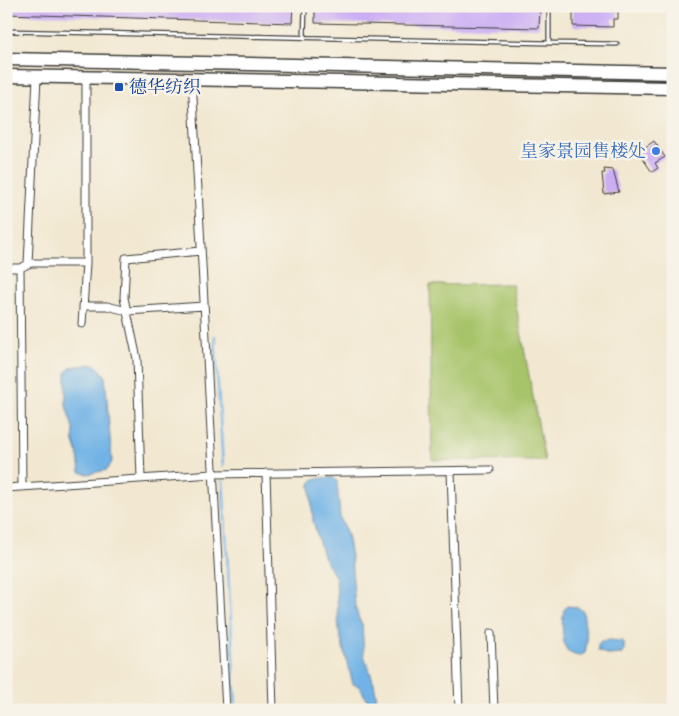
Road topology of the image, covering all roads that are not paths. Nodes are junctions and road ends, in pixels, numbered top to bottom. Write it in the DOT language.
graph roads {
  1 [pos="305,6"];
  2 [pos="550,6"];
  3 [pos="6,30"];
  4 [pos="304,37"];
  5 [pos="549,43"];
  6 [pos="617,44"];
  7 [pos="6,59"];
  8 [pos="673,73"];
  9 [pos="6,76"];
  10 [pos="37,77"];
  11 [pos="86,78"];
  12 [pos="192,79"];
  13 [pos="673,88"];
  14 [pos="201,251"];
  15 [pos="86,263"];
  16 [pos="28,264"];
  17 [pos="6,268"];
  18 [pos="20,268"];
  19 [pos="83,306"];
  20 [pos="204,306"];
  21 [pos="127,311"];
  22 [pos="82,324"];
  23 [pos="490,470"];
  24 [pos="451,471"];
  25 [pos="213,474"];
  26 [pos="266,474"];
  27 [pos="141,479"];
  28 [pos="22,487"];
  29 [pos="6,488"];
  30 [pos="491,633"];
  31 [pos="226,710"];
  32 [pos="273,710"];
  33 [pos="459,710"];
  34 [pos="494,710"];
  1 -- 4 [label="lane"];
  2 -- 5 [label="lane"];
  3 -- 4 [label="lane"];
  4 -- 5 [label="lane"];
  5 -- 6 [label="lane"];
  7 -- 8 [label="highway"];
  9 -- 10 [label="highway"];
  10 -- 11 [label="highway"];
  10 -- 16 [label="street"];
  11 -- 12 [label="highway"];
  11 -- 15 [label="street"];
  12 -- 13 [label="highway"];
  12 -- 14 [label="street"];
  14 -- 20 [label="street"];
  14 -- 21 [label="street"];
  15 -- 16 [label="street"];
  15 -- 19 [label="street"];
  16 -- 18 [label="street"];
  17 -- 18 [label="street"];
  18 -- 28 [label="street"];
  19 -- 21 [label="street"];
  19 -- 22 [label="street"];
  20 -- 21 [label="street"];
  20 -- 25 [label="street"];
  21 -- 27 [label="street"];
  23 -- 24 [label="street"];
  24 -- 26 [label="street"];
  24 -- 33 [label="street"];
  25 -- 26 [label="street"];
  25 -- 27 [label="street"];
  25 -- 31 [label="street"];
  26 -- 32 [label="street"];
  27 -- 28 [label="street"];
  28 -- 29 [label="street"];
  30 -- 34 [label="street"];
}
